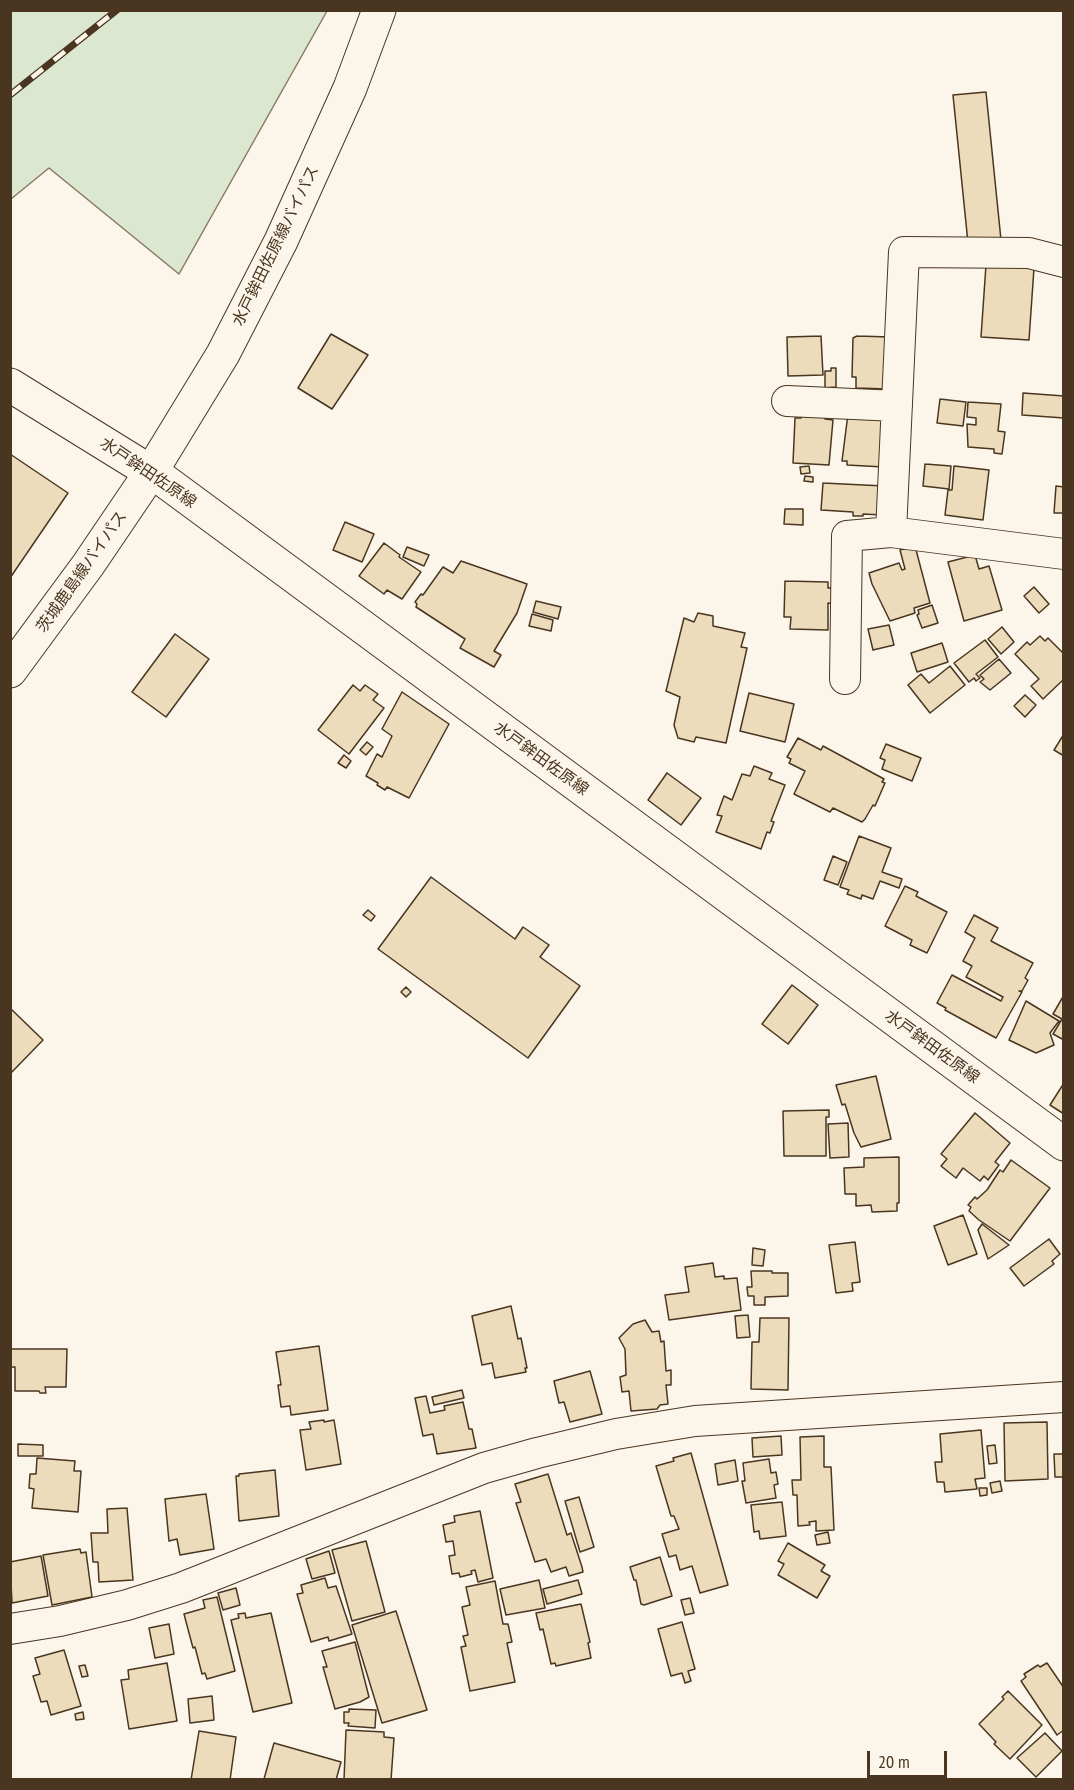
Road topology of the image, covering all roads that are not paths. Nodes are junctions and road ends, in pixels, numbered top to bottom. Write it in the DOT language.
graph roads {
  1 [pos="379,10"];
  2 [pos="1064,262"];
  3 [pos="10,385"];
  4 [pos="787,401"];
  5 [pos="897,406"];
  6 [pos="151,472"];
  7 [pos="891,532"];
  8 [pos="1064,554"];
  9 [pos="10,671"];
  10 [pos="845,679"];
  11 [pos="1064,1144"];
  12 [pos="1064,1397"];
  13 [pos="10,1629"];
  1 -- 6 [label="main road, 水戸鉾田佐原線バイパス"];
  2 -- 5 [label="street"];
  3 -- 6 [label="main road, 水戸鉾田佐原線"];
  4 -- 5 [label="street"];
  5 -- 7 [label="street"];
  6 -- 9 [label="main road, 茨城鹿島線バイパス"];
  6 -- 11 [label="main road, 水戸鉾田佐原線"];
  7 -- 8 [label="street"];
  7 -- 10 [label="street"];
  12 -- 13 [label="street"];
}
